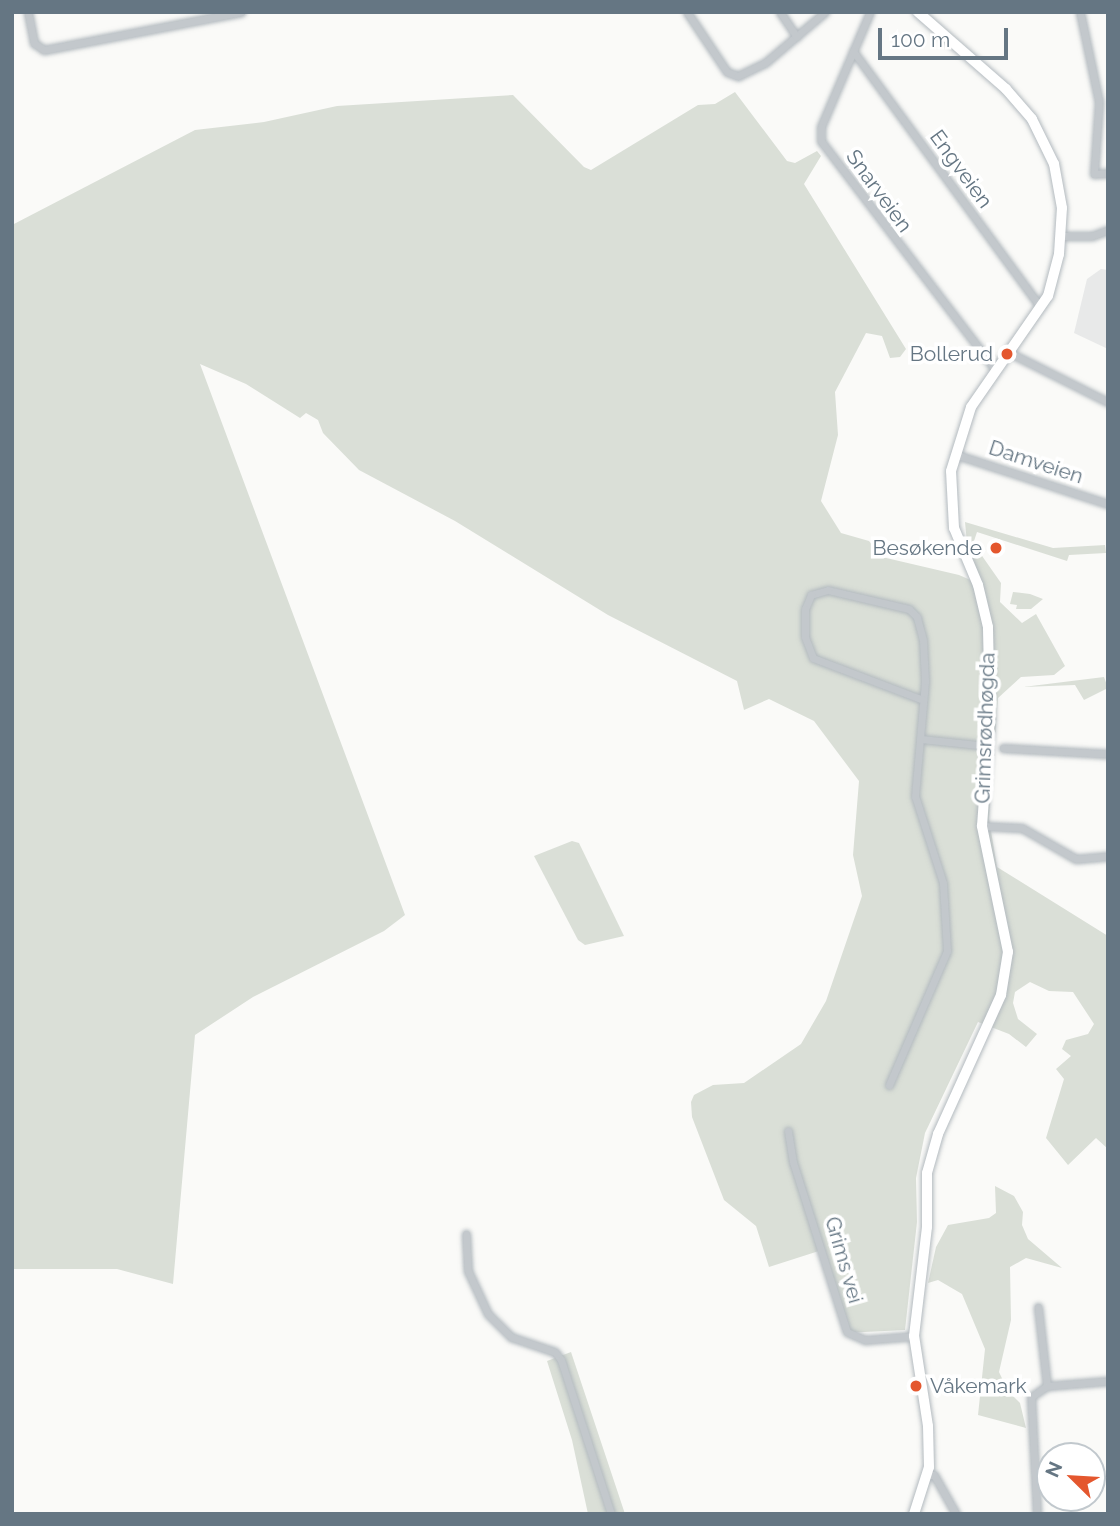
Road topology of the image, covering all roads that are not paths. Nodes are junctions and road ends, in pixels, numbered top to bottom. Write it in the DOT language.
graph roads {
  1 [pos="28,12"];
  2 [pos="241,12"];
  3 [pos="687,12"];
  4 [pos="780,12"];
  5 [pos="825,12"];
  6 [pos="870,12"];
  7 [pos="918,12"];
  8 [pos="1080,12"];
  9 [pos="797,37"];
  10 [pos="853,51"];
  11 [pos="1103,103"];
  12 [pos="1108,173"];
  13 [pos="1108,230"];
  14 [pos="1062,236"];
  15 [pos="1041,308"];
  16 [pos="1010,353"];
  17 [pos="996,371"];
  18 [pos="1108,402"];
  19 [pos="954,454"];
  20 [pos="1108,504"];
  21 [pos="923,700"];
  22 [pos="921,739"];
  23 [pos="988,746"];
  24 [pos="1003,748"];
  25 [pos="1108,754"];
  26 [pos="982,826"];
  27 [pos="1108,856"];
  28 [pos="889,1085"];
  29 [pos="789,1131"];
  30 [pos="466,1234"];
  31 [pos="1038,1307"];
  32 [pos="914,1336"];
  33 [pos="1108,1381"];
  34 [pos="1047,1386"];
  35 [pos="928,1475"];
  36 [pos="611,1514"];
  37 [pos="914,1514"];
  38 [pos="956,1514"];
  39 [pos="1037,1514"];
  1 -- 2 [label="street"];
  3 -- 9 [label="street"];
  4 -- 9 [label="street"];
  5 -- 9 [label="street"];
  6 -- 10 [label="street, Snarveien"];
  7 -- 14 [label="main road, Grimsrødhøgda"];
  8 -- 11 [label="street"];
  10 -- 15 [label="street, Engveien"];
  10 -- 17 [label="street, Snarveien"];
  11 -- 12 [label="street"];
  13 -- 14 [label="street"];
  14 -- 15 [label="main road, Grimsrødhøgda"];
  15 -- 16 [label="main road, Grimsrødhøgda"];
  16 -- 17 [label="main road, Grimsrødhøgda"];
  16 -- 18 [label="street"];
  17 -- 19 [label="main road, Grimsrødhøgda"];
  19 -- 20 [label="street, Damveien"];
  19 -- 23 [label="main road, Grimsrødhøgda"];
  21 -- 21 [label="street"];
  21 -- 22 [label="street"];
  22 -- 23 [label="street"];
  22 -- 28 [label="street"];
  23 -- 26 [label="main road, Grimsrødhøgda"];
  24 -- 25 [label="street"];
  26 -- 27 [label="street"];
  26 -- 32 [label="main road, Grimsrødhøgda"];
  29 -- 32 [label="street, Grims vei"];
  30 -- 36 [label="street"];
  31 -- 34 [label="street"];
  32 -- 35 [label="main road, Grimsrødhøgda"];
  33 -- 34 [label="street"];
  34 -- 39 [label="street"];
  35 -- 37 [label="main road, Grimsrødhøgda"];
  35 -- 38 [label="street"];
}
